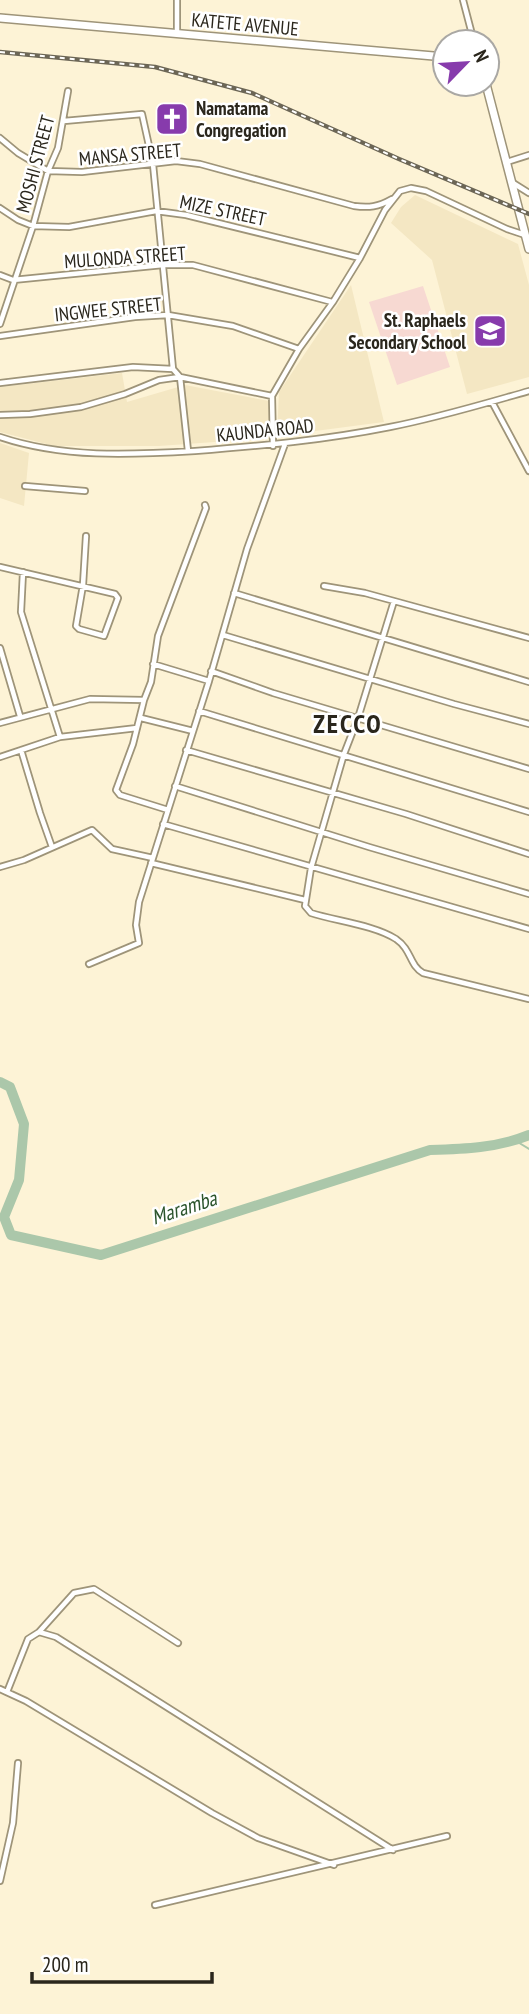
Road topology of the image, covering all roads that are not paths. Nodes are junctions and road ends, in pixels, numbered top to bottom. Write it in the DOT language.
graph roads {
  1 [pos="177,0"];
  2 [pos="463,0"];
  3 [pos="0,18"];
  4 [pos="470,28"];
  5 [pos="177,33"];
  6 [pos="431,56"];
  7 [pos="68,91"];
  8 [pos="490,98"];
  9 [pos="64,121"];
  10 [pos="0,138"];
  11 [pos="529,155"];
  12 [pos="507,162"];
  13 [pos="153,164"];
  14 [pos="48,171"];
  15 [pos="513,183"];
  16 [pos="529,193"];
  17 [pos="392,199"];
  18 [pos="0,208"];
  19 [pos="156,211"];
  20 [pos="33,226"];
  21 [pos="525,235"];
  22 [pos="529,249"];
  23 [pos="360,258"];
  24 [pos="163,265"];
  25 [pos="0,275"];
  26 [pos="13,280"];
  27 [pos="333,302"];
  28 [pos="168,315"];
  29 [pos="0,324"];
  30 [pos="0,336"];
  31 [pos="299,349"];
  32 [pos="173,369"];
  33 [pos="180,377"];
  34 [pos="0,383"];
  35 [pos="529,391"];
  36 [pos="272,397"];
  37 [pos="492,402"];
  38 [pos="0,415"];
  39 [pos="0,437"];
  40 [pos="285,444"];
  41 [pos="273,446"];
  42 [pos="188,451"];
  43 [pos="529,471"];
  44 [pos="25,486"];
  45 [pos="85,491"];
  46 [pos="205,505"];
  47 [pos="86,536"];
  48 [pos="0,567"];
  49 [pos="23,572"];
  50 [pos="83,585"];
  51 [pos="324,586"];
  52 [pos="234,593"];
  53 [pos="394,601"];
  54 [pos="223,635"];
  55 [pos="383,638"];
  56 [pos="529,638"];
  57 [pos="0,651"];
  58 [pos="153,664"];
  59 [pos="212,671"];
  60 [pos="370,679"];
  61 [pos="209,681"];
  62 [pos="529,682"];
  63 [pos="144,700"];
  64 [pos="51,708"];
  65 [pos="199,711"];
  66 [pos="20,716"];
  67 [pos="141,718"];
  68 [pos="358,718"];
  69 [pos="0,723"];
  70 [pos="529,724"];
  71 [pos="137,728"];
  72 [pos="192,732"];
  73 [pos="60,737"];
  74 [pos="21,750"];
  75 [pos="186,750"];
  76 [pos="344,754"];
  77 [pos="0,757"];
  78 [pos="529,769"];
  79 [pos="175,786"];
  80 [pos="334,793"];
  81 [pos="168,810"];
  82 [pos="529,812"];
  83 [pos="163,824"];
  84 [pos="322,832"];
  85 [pos="52,847"];
  86 [pos="529,854"];
  87 [pos="152,861"];
  88 [pos="0,867"];
  89 [pos="311,868"];
  90 [pos="529,894"];
  91 [pos="305,900"];
  92 [pos="529,929"];
  93 [pos="89,964"];
  94 [pos="529,999"];
  95 [pos="39,1632"];
  96 [pos="178,1643"];
  97 [pos="0,1689"];
  98 [pos="7,1692"];
  99 [pos="18,1763"];
  100 [pos="447,1836"];
  101 [pos="393,1850"];
  102 [pos="334,1865"];
  103 [pos="0,1881"];
  104 [pos="155,1905"];
  1 -- 5 [label="street"];
  2 -- 4 [label="street"];
  3 -- 5 [label="street, KATETE AVENUE"];
  5 -- 6 [label="street, KATETE AVENUE"];
  7 -- 9 [label="street, MOSHI STREET"];
  8 -- 12 [label="street"];
  9 -- 13 [label="street"];
  9 -- 14 [label="street, MOSHI STREET"];
  10 -- 14 [label="street, MANSA STREET"];
  11 -- 12 [label="street"];
  12 -- 15 [label="street"];
  13 -- 14 [label="street, MANSA STREET"];
  13 -- 17 [label="street, MANSA STREET"];
  13 -- 19 [label="street"];
  14 -- 20 [label="street, MOSHI STREET"];
  15 -- 16 [label="street"];
  15 -- 21 [label="street"];
  17 -- 21 [label="street, MANSA STREET"];
  17 -- 23 [label="street"];
  18 -- 20 [label="street, MIZE STREET"];
  19 -- 20 [label="street, MIZE STREET"];
  19 -- 23 [label="street, MIZE STREET"];
  19 -- 24 [label="street"];
  20 -- 26 [label="street, MOSHI STREET"];
  21 -- 22 [label="street"];
  23 -- 27 [label="street"];
  24 -- 26 [label="street, MULONDA STREET"];
  24 -- 27 [label="street, MULONDA STREET"];
  24 -- 28 [label="street"];
  25 -- 26 [label="street, MULONDA STREET"];
  26 -- 29 [label="street, MOSHI STREET"];
  27 -- 31 [label="street"];
  28 -- 30 [label="street, INGWEE STREET"];
  28 -- 31 [label="street, INGWEE STREET"];
  28 -- 32 [label="street"];
  31 -- 36 [label="street"];
  32 -- 33 [label="street"];
  32 -- 34 [label="street"];
  33 -- 36 [label="street"];
  33 -- 38 [label="street"];
  33 -- 42 [label="street"];
  35 -- 37 [label="street, KAUNDA ROAD"];
  36 -- 41 [label="street"];
  37 -- 40 [label="street, KAUNDA ROAD"];
  37 -- 43 [label="street"];
  39 -- 42 [label="street, KAUNDA ROAD"];
  40 -- 41 [label="street, KAUNDA ROAD"];
  40 -- 52 [label="street"];
  41 -- 42 [label="street, KAUNDA ROAD"];
  44 -- 45 [label="street"];
  46 -- 58 [label="street"];
  47 -- 50 [label="street"];
  48 -- 49 [label="street"];
  49 -- 50 [label="street"];
  49 -- 64 [label="street"];
  50 -- 50 [label="street"];
  51 -- 53 [label="street"];
  52 -- 54 [label="street"];
  52 -- 55 [label="street"];
  53 -- 55 [label="street"];
  53 -- 56 [label="street"];
  54 -- 59 [label="street"];
  54 -- 60 [label="street"];
  55 -- 60 [label="street"];
  55 -- 62 [label="street"];
  57 -- 66 [label="street"];
  58 -- 61 [label="street"];
  58 -- 63 [label="street"];
  59 -- 61 [label="street"];
  59 -- 68 [label="street"];
  60 -- 68 [label="street"];
  60 -- 70 [label="street"];
  61 -- 65 [label="street"];
  63 -- 64 [label="street"];
  63 -- 67 [label="street"];
  64 -- 66 [label="street"];
  64 -- 73 [label="street"];
  65 -- 72 [label="street"];
  65 -- 76 [label="street"];
  66 -- 69 [label="street"];
  67 -- 71 [label="street"];
  67 -- 72 [label="street"];
  68 -- 76 [label="street"];
  68 -- 78 [label="street"];
  71 -- 73 [label="street"];
  71 -- 81 [label="street"];
  72 -- 75 [label="street"];
  73 -- 74 [label="street"];
  74 -- 77 [label="street"];
  74 -- 85 [label="street"];
  75 -- 79 [label="street"];
  75 -- 80 [label="street"];
  76 -- 80 [label="street"];
  76 -- 82 [label="street"];
  79 -- 81 [label="street"];
  79 -- 84 [label="street"];
  80 -- 84 [label="street"];
  80 -- 86 [label="street"];
  81 -- 83 [label="street"];
  83 -- 87 [label="street"];
  83 -- 89 [label="street"];
  84 -- 89 [label="street"];
  84 -- 90 [label="street"];
  85 -- 87 [label="street"];
  85 -- 88 [label="street"];
  87 -- 91 [label="street"];
  87 -- 93 [label="street"];
  89 -- 91 [label="street"];
  89 -- 92 [label="street"];
  91 -- 94 [label="street"];
  95 -- 96 [label="street"];
  95 -- 98 [label="street"];
  95 -- 101 [label="street"];
  97 -- 98 [label="street"];
  98 -- 102 [label="street"];
  99 -- 103 [label="street"];
  100 -- 101 [label="street"];
  101 -- 102 [label="street"];
  102 -- 104 [label="street"];
}
